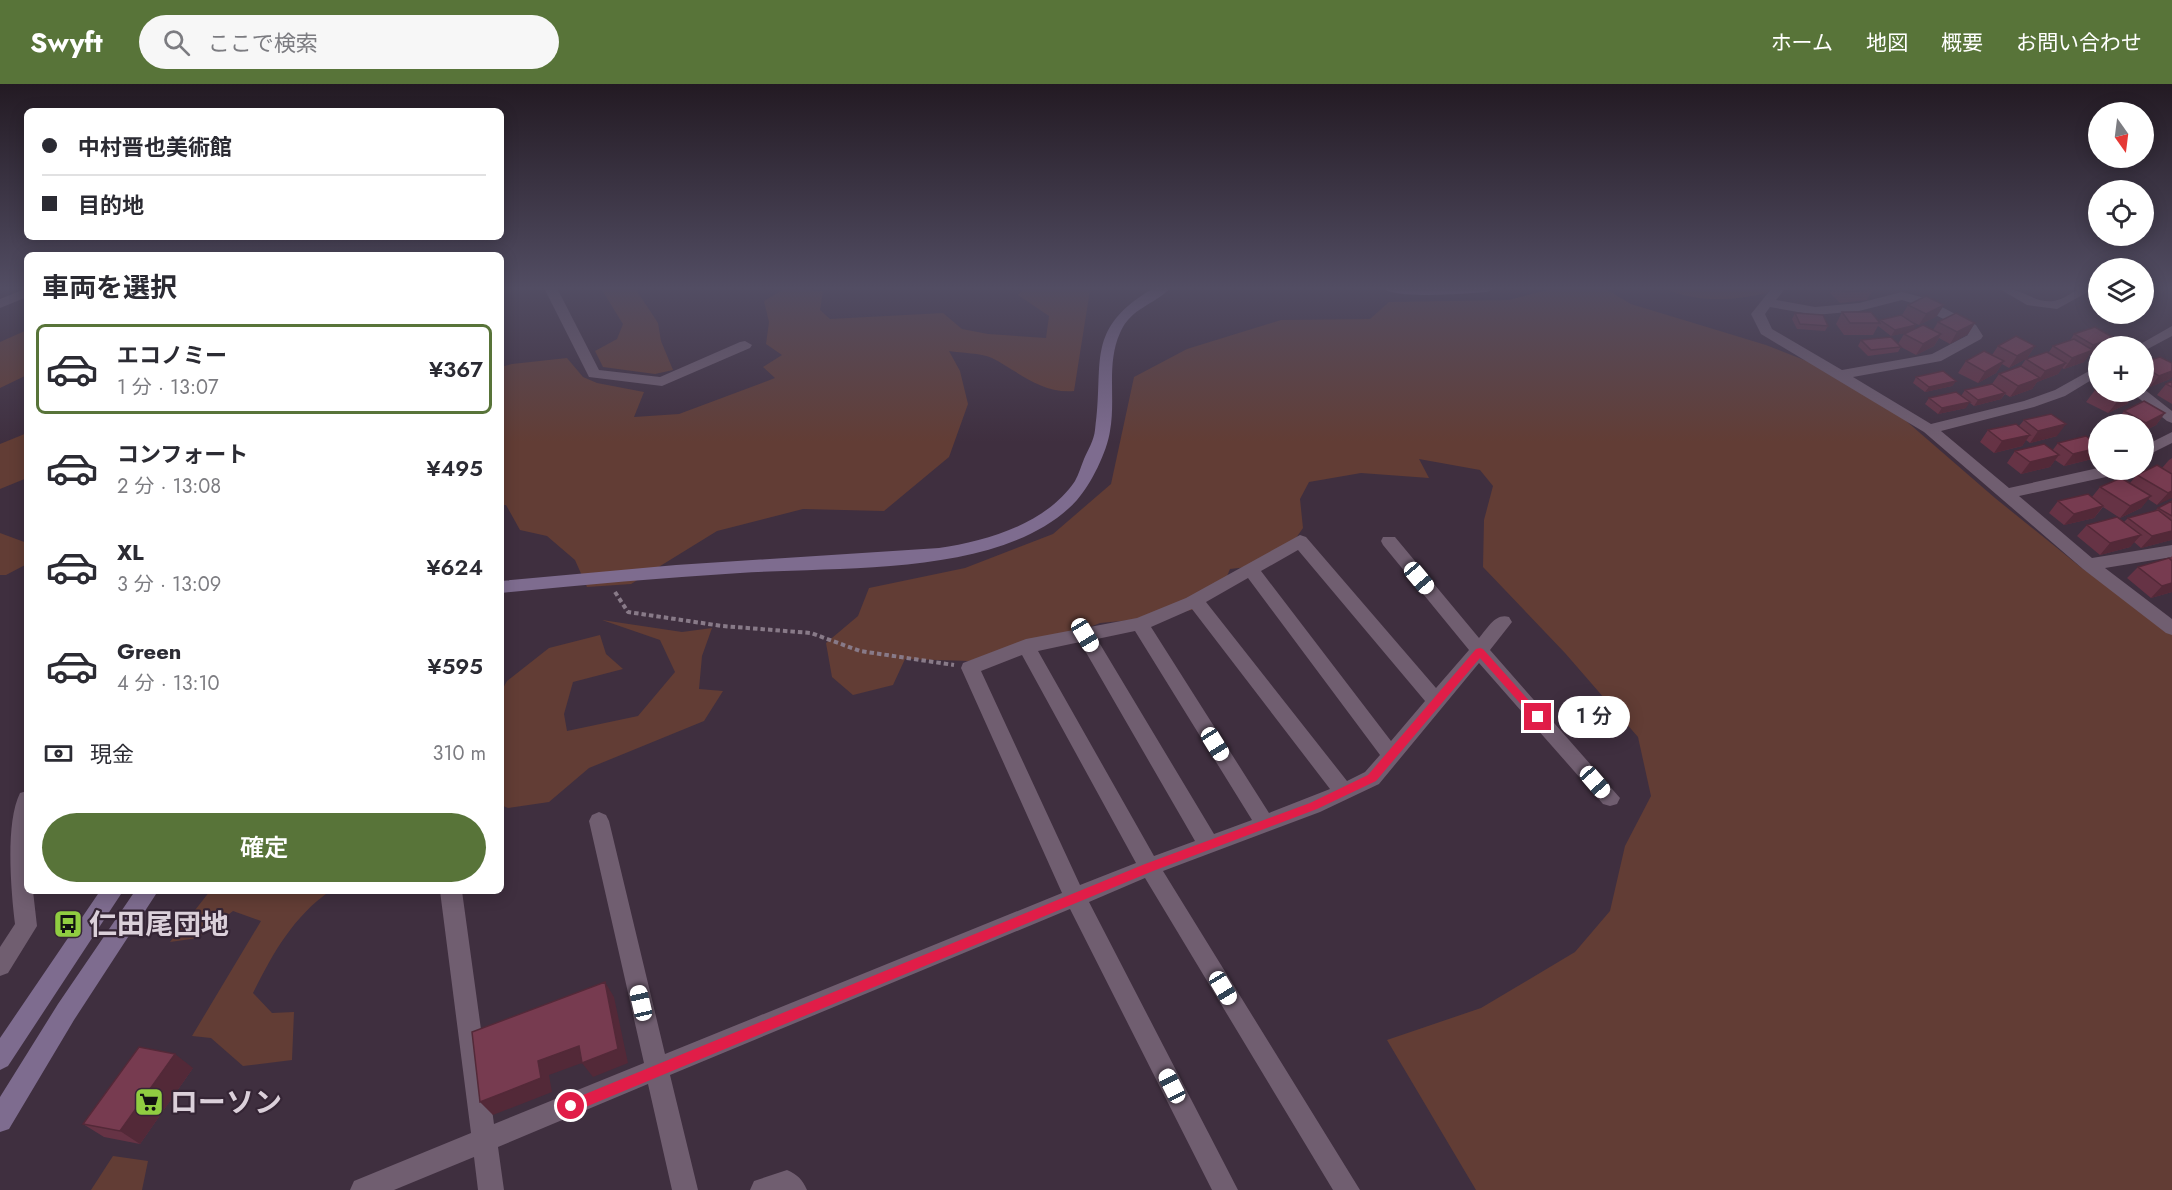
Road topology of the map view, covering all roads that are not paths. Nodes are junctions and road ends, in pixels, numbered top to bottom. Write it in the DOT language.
graph roads {
  1 [pos="576,340"];
  2 [pos="1109,340"];
  3 [pos="1781,340"];
  4 [pos="1969,340"];
  5 [pos="745,345"];
  6 [pos="2154,345"];
  7 [pos="2172,348"];
  8 [pos="1841,375"];
  9 [pos="2088,376"];
  10 [pos="2151,402"];
  11 [pos="2172,418"];
  12 [pos="1929,429"];
  13 [pos="2172,437"];
  14 [pos="2154,447"];
  15 [pos="2088,477"];
  16 [pos="2006,494"];
  17 [pos="1389,541"];
  18 [pos="2172,551"];
  19 [pos="2089,565"];
  20 [pos="1250,569"];
  21 [pos="504,587"];
  22 [pos="1196,601"];
  23 [pos="1503,622"];
  24 [pos="1140,624"];
  25 [pos="2172,628"];
  26 [pos="1085,635"];
  27 [pos="1026,646"];
  28 [pos="1480,651"];
  29 [pos="1437,702"];
  30 [pos="1391,755"];
  31 [pos="1344,792"];
  32 [pos="1610,798"];
  33 [pos="24,818"];
  34 [pos="598,821"];
  35 [pos="1265,824"];
  36 [pos="1209,845"];
  37 [pos="1149,867"];
  38 [pos="110,894"];
  39 [pos="145,894"];
  40 [pos="451,894"];
  41 [pos="1076,899"];
  42 [pos="0,966"];
  43 [pos="3,1049"];
  44 [pos="657,1071"];
  45 [pos="0,1120"];
  46 [pos="484,1142"];
  47 [pos="363,1190"];
  48 [pos="491,1190"];
  49 [pos="685,1190"];
  50 [pos="764,1190"];
  51 [pos="794,1190"];
  52 [pos="1225,1190"];
  53 [pos="1347,1190"];
  1 -- 5 [label="street"];
  2 -- 21 [label="street"];
  3 -- 8 [label="street"];
  4 -- 8 [label="street"];
  6 -- 7 [label="street"];
  8 -- 12 [label="street"];
  9 -- 12 [label="street"];
  10 -- 11 [label="street"];
  12 -- 16 [label="street"];
  13 -- 14 [label="street"];
  15 -- 16 [label="street"];
  16 -- 19 [label="street"];
  17 -- 28 [label="street"];
  18 -- 19 [label="street"];
  19 -- 25 [label="street"];
  20 -- 22 [label="street"];
  20 -- 29 [label="street"];
  20 -- 30 [label="street"];
  22 -- 24 [label="street"];
  22 -- 31 [label="street"];
  23 -- 28 [label="street"];
  24 -- 26 [label="street"];
  24 -- 35 [label="street"];
  26 -- 27 [label="street"];
  26 -- 36 [label="street"];
  27 -- 37 [label="street"];
  27 -- 41 [label="street"];
  28 -- 29 [label="street"];
  28 -- 32 [label="street"];
  29 -- 30 [label="street"];
  30 -- 31 [label="street"];
  31 -- 35 [label="street"];
  33 -- 42 [label="street"];
  34 -- 44 [label="street"];
  35 -- 36 [label="street"];
  36 -- 37 [label="street"];
  37 -- 41 [label="street"];
  37 -- 53 [label="street"];
  38 -- 43 [label="street"];
  39 -- 45 [label="street"];
  40 -- 46 [label="street"];
  41 -- 44 [label="street"];
  41 -- 52 [label="street"];
  44 -- 46 [label="street"];
  44 -- 49 [label="street"];
  46 -- 47 [label="street"];
  46 -- 48 [label="street"];
  50 -- 51 [label="street"];
}
